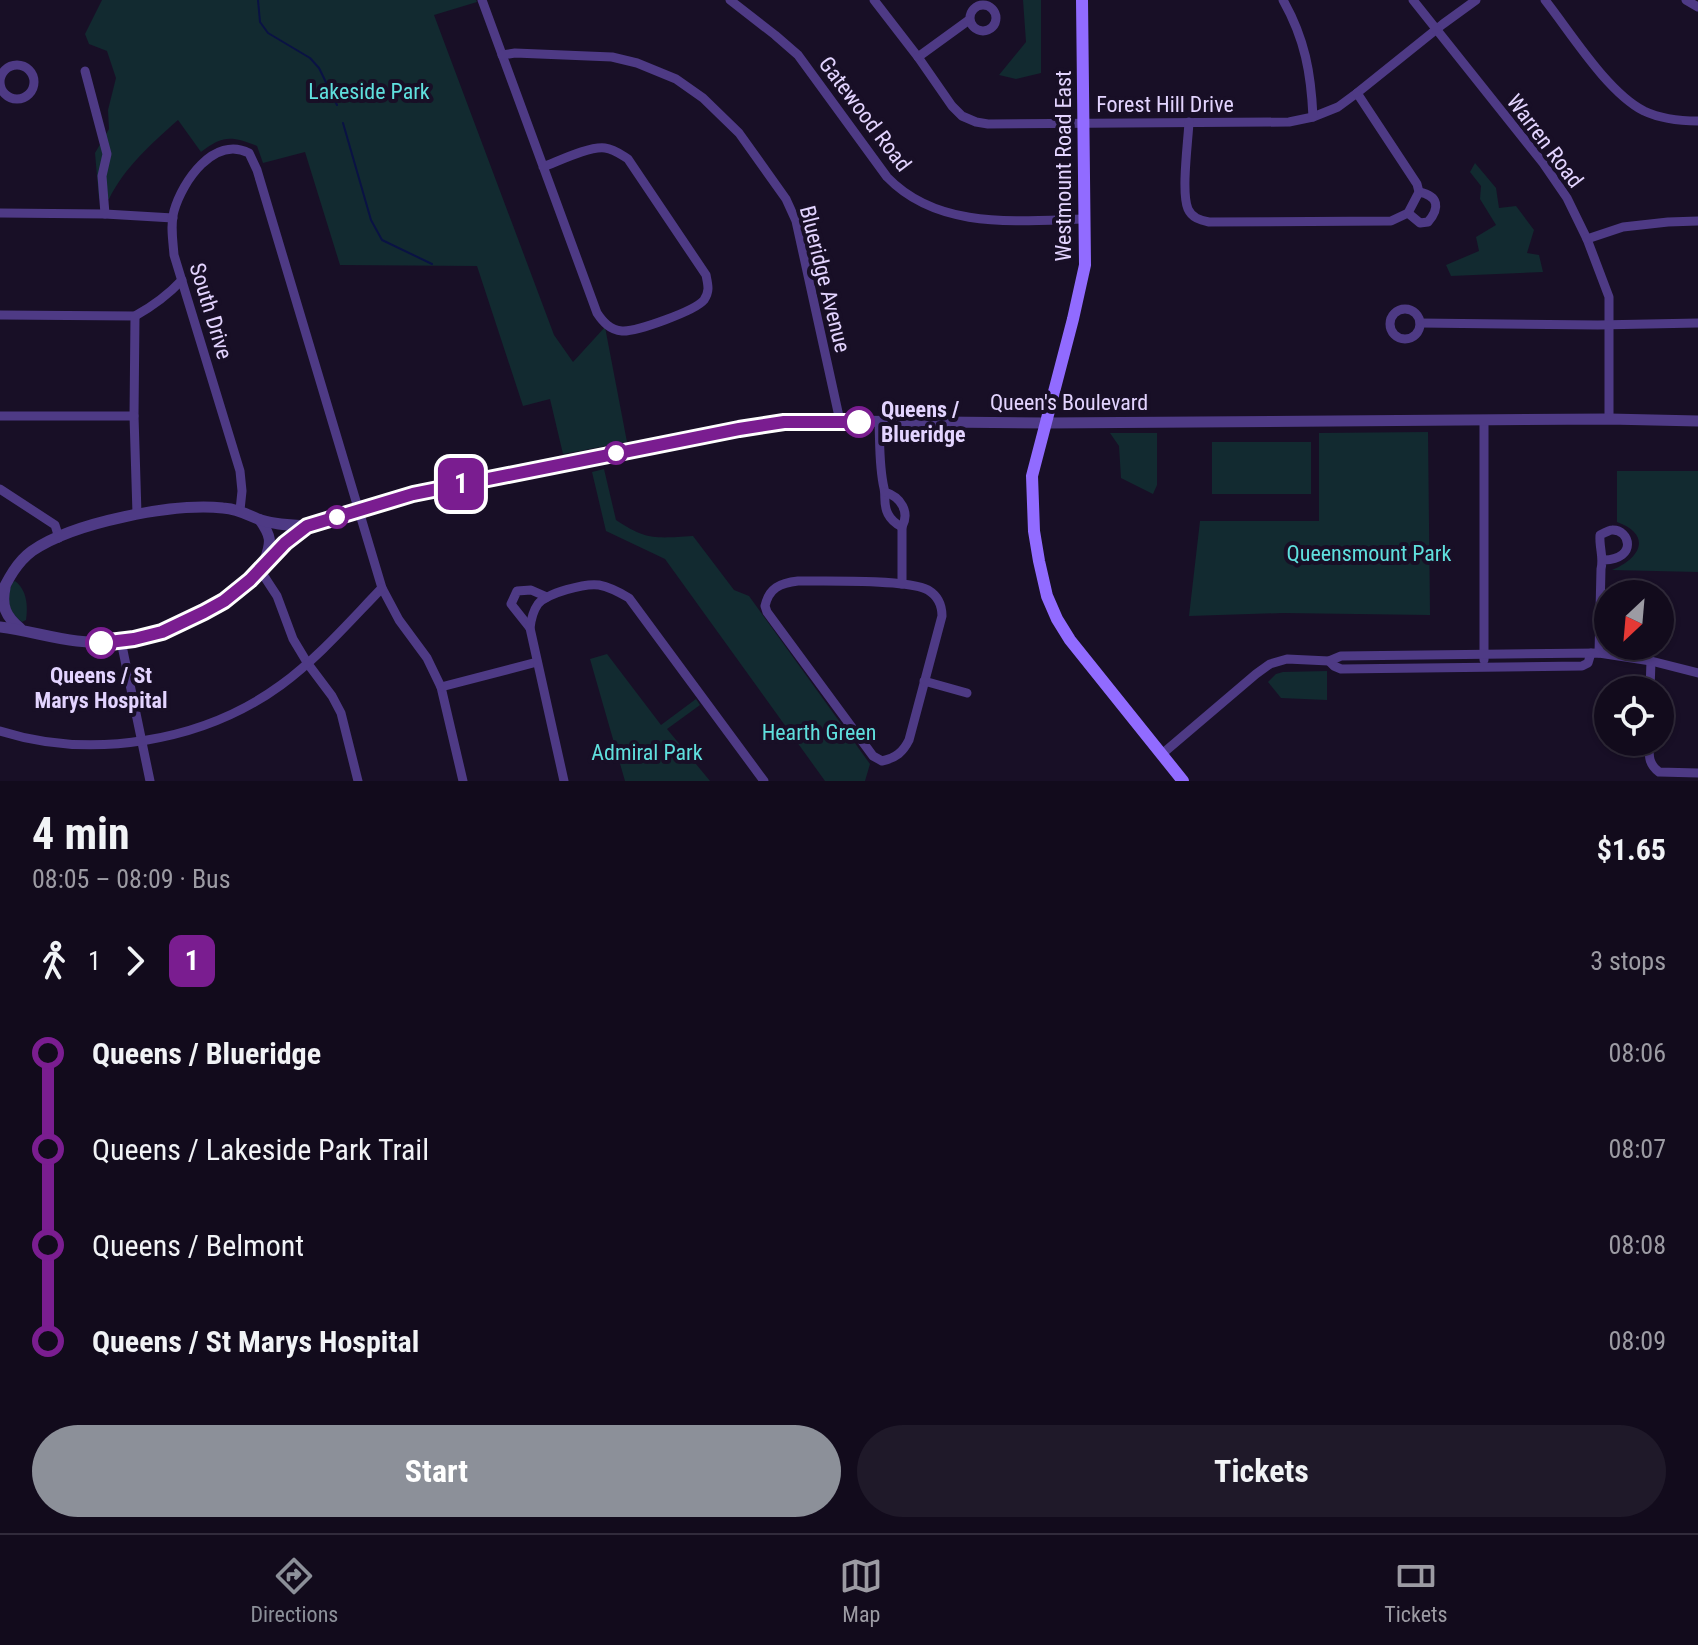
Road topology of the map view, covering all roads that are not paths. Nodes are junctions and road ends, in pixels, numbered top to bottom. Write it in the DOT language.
graph roads {
  1 [pos="482,0"];
  2 [pos="730,0"];
  3 [pos="874,0"];
  4 [pos="1082,0"];
  5 [pos="1283,0"];
  6 [pos="1413,0"];
  7 [pos="1476,0"];
  8 [pos="1545,0"];
  9 [pos="1686,0"];
  10 [pos="1698,7"];
  11 [pos="969,20"];
  12 [pos="1436,30"];
  13 [pos="502,55"];
  14 [pos="918,57"];
  15 [pos="85,71"];
  16 [pos="1357,93"];
  17 [pos="1313,117"];
  18 [pos="1698,121"];
  19 [pos="1084,122"];
  20 [pos="1189,122"];
  21 [pos="543,167"];
  22 [pos="1419,192"];
  23 [pos="0,213"];
  24 [pos="1408,213"];
  25 [pos="105,214"];
  26 [pos="173,218"];
  27 [pos="1084,219"];
  28 [pos="1698,221"];
  29 [pos="1587,239"];
  30 [pos="182,280"];
  31 [pos="0,315"];
  32 [pos="135,316"];
  33 [pos="1420,323"];
  34 [pos="1698,323"];
  35 [pos="1610,324"];
  36 [pos="0,416"];
  37 [pos="134,416"];
  38 [pos="1609,419"];
  39 [pos="1484,420"];
  40 [pos="840,421"];
  41 [pos="1698,421"];
  42 [pos="879,422"];
  43 [pos="1046,423"];
  44 [pos="0,489"];
  45 [pos="885,492"];
  46 [pos="240,510"];
  47 [pos="358,510"];
  48 [pos="137,514"];
  49 [pos="260,520"];
  50 [pos="307,526"];
  51 [pos="902,527"];
  52 [pos="59,538"];
  53 [pos="1604,560"];
  54 [pos="262,567"];
  55 [pos="1600,580"];
  56 [pos="6,583"];
  57 [pos="902,584"];
  58 [pos="382,588"];
  59 [pos="0,596"];
  60 [pos="547,597"];
  61 [pos="0,627"];
  62 [pos="530,628"];
  63 [pos="23,629"];
  64 [pos="121,641"];
  65 [pos="1594,653"];
  66 [pos="1484,654"];
  67 [pos="1594,654"];
  68 [pos="1644,660"];
  69 [pos="1329,661"];
  70 [pos="1651,661"];
  71 [pos="537,662"];
  72 [pos="308,664"];
  73 [pos="1483,667"];
  74 [pos="1698,673"];
  75 [pos="1650,676"];
  76 [pos="924,681"];
  77 [pos="441,687"];
  78 [pos="967,693"];
  79 [pos="0,731"];
  80 [pos="141,741"];
  81 [pos="1162,754"];
  82 [pos="1649,756"];
  83 [pos="1698,773"];
  84 [pos="150,781"];
  85 [pos="358,781"];
  86 [pos="463,781"];
  87 [pos="564,781"];
  88 [pos="764,781"];
  89 [pos="1183,781"];
  1 -- 13 [label="street"];
  2 -- 27 [label="street, Gatewood Road"];
  3 -- 14 [label="street, Forest Hill Drive"];
  4 -- 19 [label="main road, Westmount Road East"];
  5 -- 17 [label="street"];
  6 -- 12 [label="street, Warren Road"];
  7 -- 12 [label="street, Forest Hill Drive"];
  8 -- 18 [label="street"];
  9 -- 10 [label="street"];
  11 -- 14 [label="street"];
  12 -- 16 [label="street, Forest Hill Drive"];
  12 -- 29 [label="street, Warren Road"];
  13 -- 21 [label="street"];
  13 -- 40 [label="street, Blueridge Avenue"];
  14 -- 19 [label="street, Forest Hill Drive"];
  15 -- 25 [label="street"];
  16 -- 17 [label="street, Forest Hill Drive"];
  16 -- 22 [label="street"];
  17 -- 20 [label="street, Forest Hill Drive"];
  19 -- 20 [label="street, Forest Hill Drive"];
  19 -- 27 [label="main road, Westmount Road East"];
  20 -- 24 [label="street"];
  21 -- 21 [label="street"];
  22 -- 24 [label="street"];
  22 -- 24 [label="street"];
  23 -- 25 [label="street"];
  25 -- 26 [label="street"];
  26 -- 30 [label="street, South Drive"];
  26 -- 47 [label="street, South Drive"];
  27 -- 43 [label="main road, Westmount Road East"];
  28 -- 29 [label="street"];
  29 -- 35 [label="street, Warren Road"];
  30 -- 32 [label="street"];
  30 -- 46 [label="street, South Drive"];
  31 -- 32 [label="street"];
  32 -- 37 [label="street"];
  33 -- 35 [label="street"];
  34 -- 35 [label="street"];
  35 -- 38 [label="street, Warren Road"];
  36 -- 37 [label="street"];
  37 -- 48 [label="street"];
  38 -- 39 [label="street, Queen's Boulevard"];
  38 -- 41 [label="street, Queen's Boulevard"];
  39 -- 43 [label="street, Queen's Boulevard"];
  39 -- 66 [label="street"];
  40 -- 42 [label="street, Queen's Boulevard"];
  40 -- 47 [label="street, Queen's Boulevard"];
  42 -- 43 [label="street, Queen's Boulevard"];
  42 -- 45 [label="street"];
  43 -- 81 [label="main road, Westmount Road East"];
  44 -- 52 [label="street"];
  45 -- 51 [label="street"];
  45 -- 51 [label="street"];
  46 -- 48 [label="street, Queen's Boulevard"];
  46 -- 49 [label="street, Queen's Boulevard"];
  47 -- 50 [label="street, Queen's Boulevard"];
  47 -- 58 [label="street"];
  48 -- 52 [label="street, Queen's Boulevard"];
  49 -- 50 [label="street, Queen's Boulevard"];
  49 -- 54 [label="street"];
  50 -- 54 [label="street, Queen's Boulevard"];
  51 -- 57 [label="street"];
  52 -- 56 [label="street, Queen's Boulevard"];
  53 -- 55 [label="street"];
  54 -- 64 [label="street, Queen's Boulevard"];
  54 -- 72 [label="street"];
  56 -- 59 [label="street, Queen's Boulevard"];
  56 -- 63 [label="street"];
  57 -- 76 [label="street"];
  57 -- 76 [label="street"];
  58 -- 72 [label="street"];
  58 -- 77 [label="street"];
  60 -- 62 [label="street"];
  60 -- 62 [label="street"];
  60 -- 88 [label="street"];
  61 -- 63 [label="street, Queen's Boulevard"];
  62 -- 71 [label="street"];
  63 -- 64 [label="street, Queen's Boulevard"];
  64 -- 80 [label="street"];
  65 -- 66 [label="street"];
  66 -- 69 [label="street"];
  66 -- 73 [label="street"];
  67 -- 73 [label="street"];
  68 -- 70 [label="street"];
  69 -- 73 [label="street"];
  69 -- 81 [label="street"];
  70 -- 74 [label="street"];
  70 -- 75 [label="street"];
  71 -- 77 [label="street"];
  71 -- 87 [label="street"];
  72 -- 80 [label="street"];
  72 -- 85 [label="street"];
  76 -- 78 [label="street"];
  77 -- 86 [label="street"];
  79 -- 80 [label="street"];
  80 -- 84 [label="street"];
  81 -- 89 [label="main road, Westmount Road East"];
  82 -- 83 [label="street"];
}
